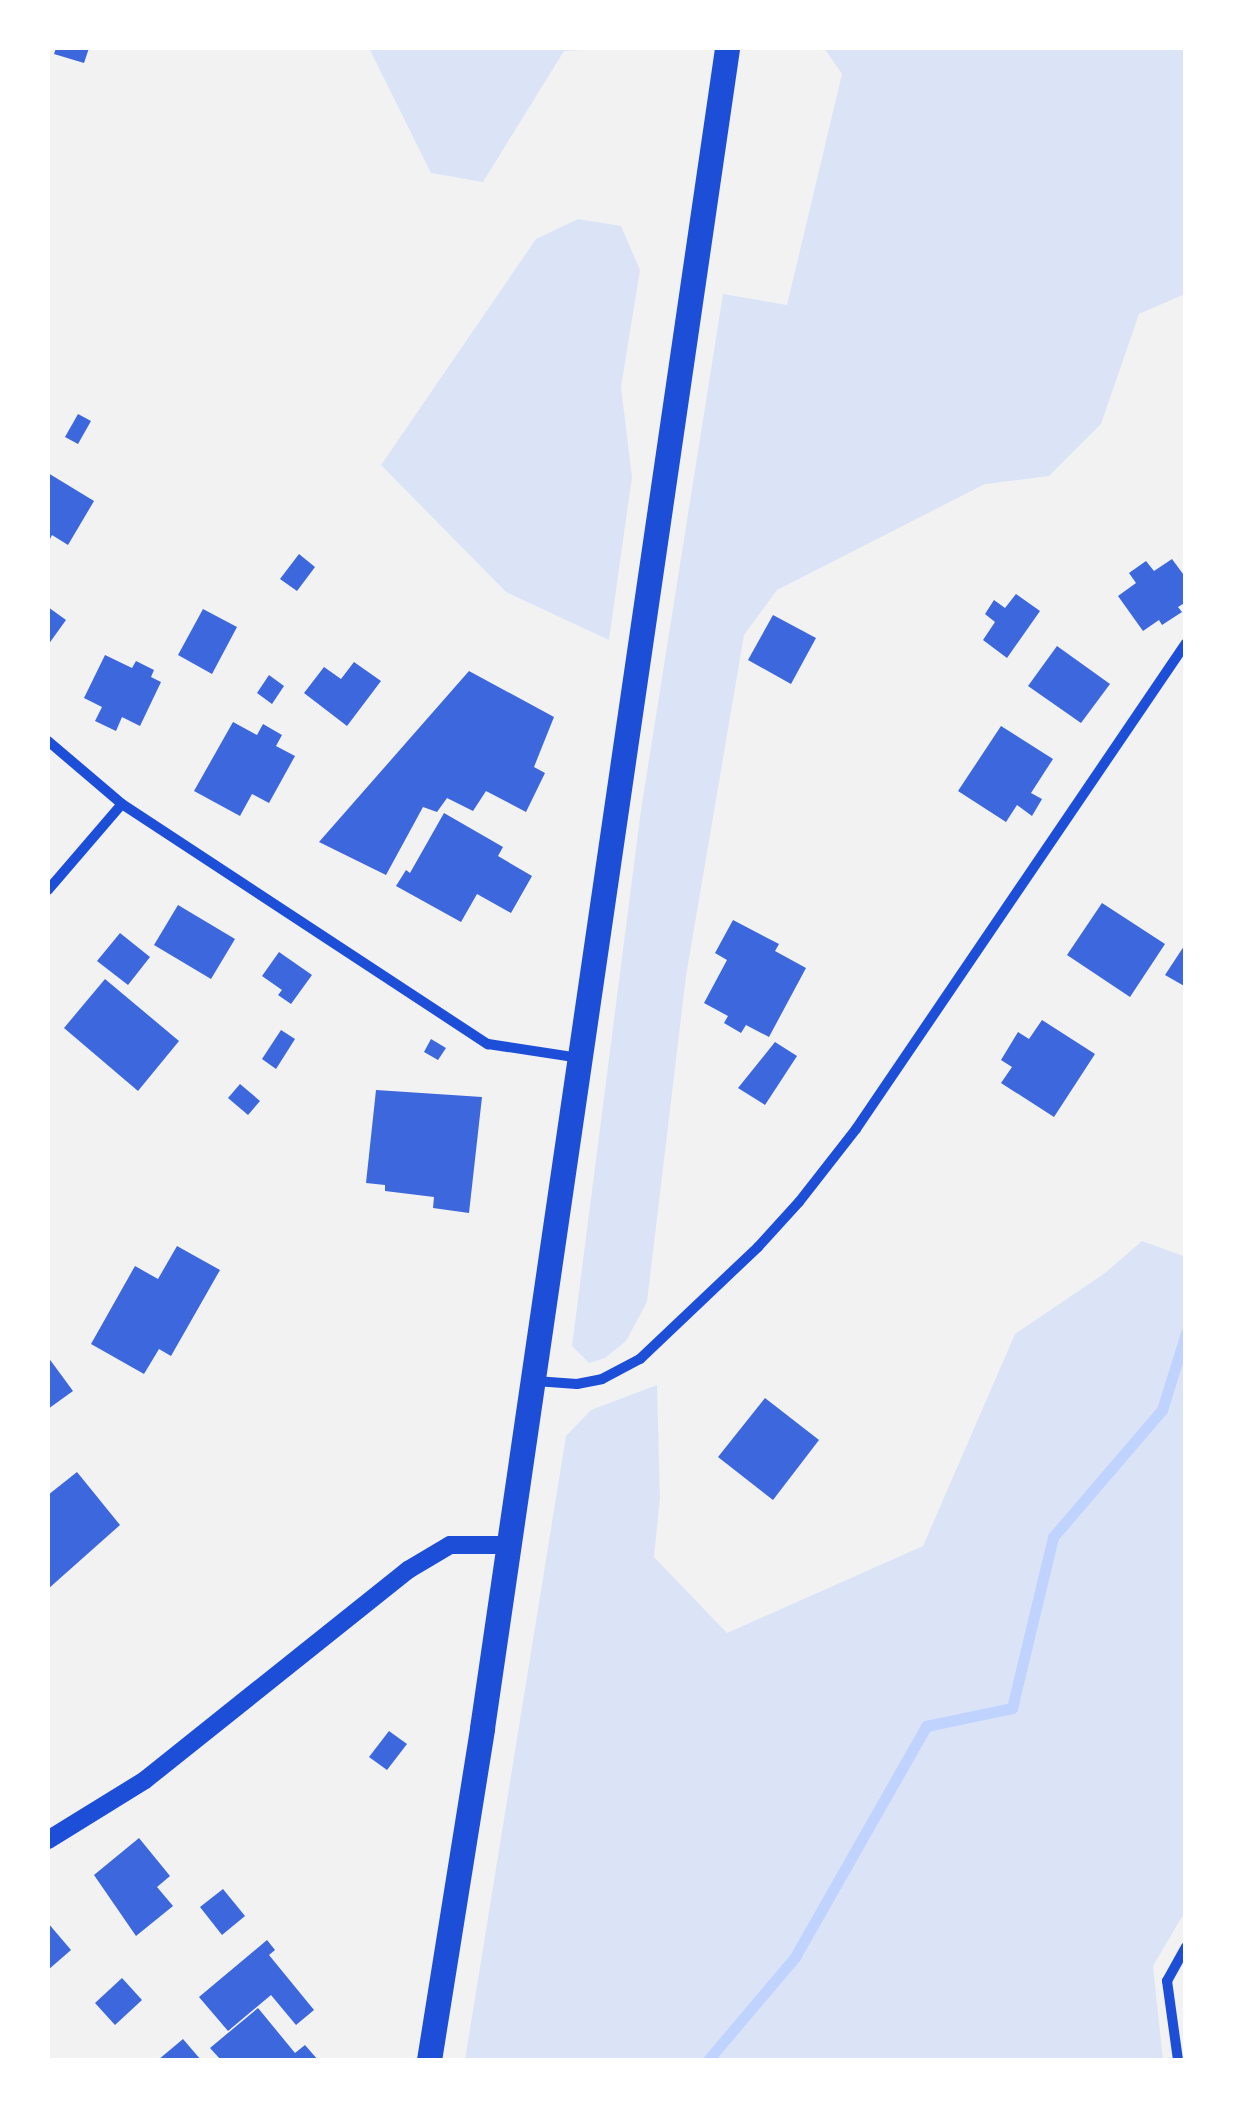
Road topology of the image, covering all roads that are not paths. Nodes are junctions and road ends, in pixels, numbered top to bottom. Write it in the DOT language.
graph roads {
  1 [pos="726,48"];
  2 [pos="1186,643"];
  3 [pos="48,741"];
  4 [pos="122,804"];
  5 [pos="48,890"];
  6 [pos="580,1058"];
  7 [pos="532,1381"];
  8 [pos="508,1545"];
  9 [pos="48,1840"];
  10 [pos="1186,1948"];
  11 [pos="428,2060"];
  12 [pos="1178,2060"];
  1 -- 6 [label="main road"];
  2 -- 7 [label="street"];
  3 -- 4 [label="street"];
  4 -- 5 [label="street"];
  4 -- 6 [label="street"];
  6 -- 7 [label="main road"];
  7 -- 8 [label="main road"];
  8 -- 9 [label="street"];
  8 -- 11 [label="main road"];
  10 -- 12 [label="street"];
}
